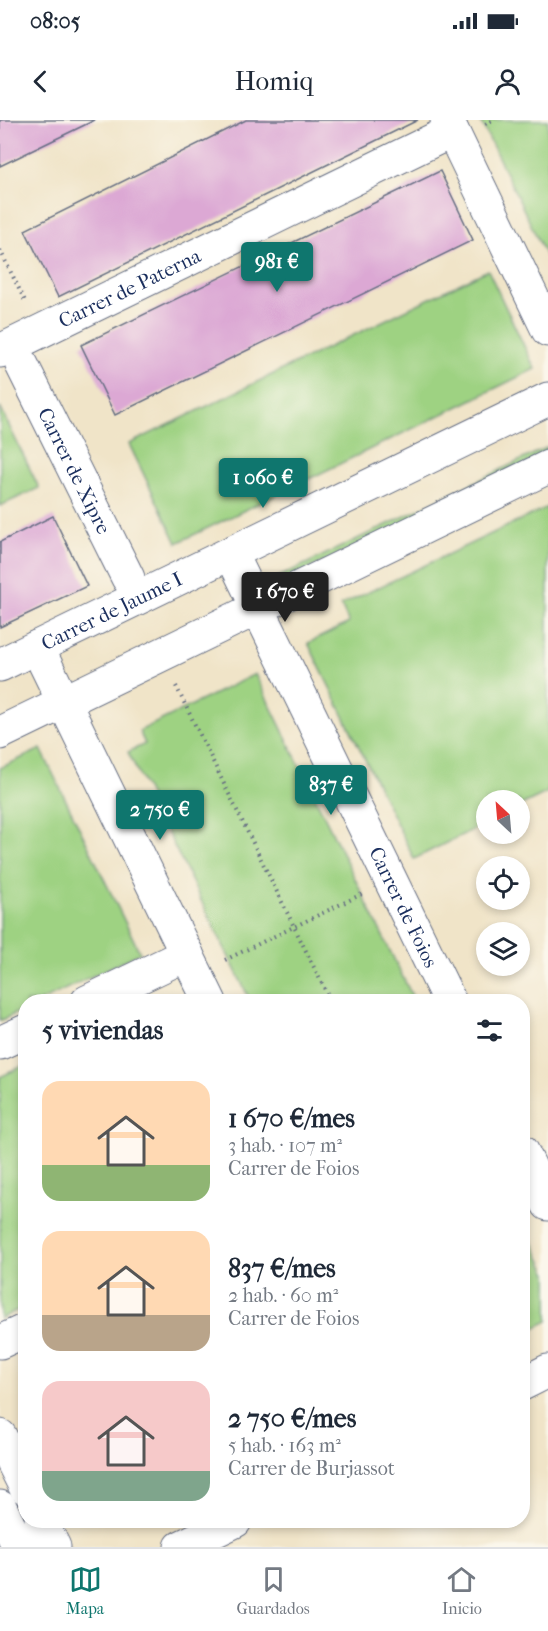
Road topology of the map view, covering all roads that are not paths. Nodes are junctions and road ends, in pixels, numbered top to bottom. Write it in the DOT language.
graph roads {
  1 [pos="449,125"];
  2 [pos="548,330"];
  3 [pos="6,344"];
  4 [pos="548,399"];
  5 [pos="548,467"];
  6 [pos="231,553"];
  7 [pos="129,578"];
  8 [pos="258,608"];
  9 [pos="38,647"];
  10 [pos="0,665"];
  11 [pos="64,702"];
  12 [pos="0,733"];
  13 [pos="187,954"];
  14 [pos="104,994"];
  15 [pos="206,994"];
  16 [pos="446,994"];
  17 [pos="18,1035"];
  18 [pos="0,1044"];
  19 [pos="530,1167"];
  20 [pos="548,1204"];
  21 [pos="18,1334"];
  22 [pos="0,1342"];
  23 [pos="548,1371"];
  24 [pos="530,1380"];
  25 [pos="0,1436"];
  26 [pos="18,1472"];
  27 [pos="0,1507"];
  28 [pos="44,1528"];
  29 [pos="220,1528"];
  30 [pos="19,1547"];
  31 [pos="54,1547"];
  32 [pos="181,1547"];
  1 -- 2 [label="street"];
  1 -- 3 [label="street, Carrer de Paterna"];
  3 -- 7 [label="street, Carrer de Xipre"];
  4 -- 6 [label="street, Carrer de Jaume I"];
  5 -- 8 [label="street"];
  6 -- 8 [label="street, Carrer de Foios"];
  6 -- 9 [label="street, Carrer de Jaume I"];
  8 -- 11 [label="street"];
  8 -- 16 [label="street, Carrer de Foios"];
  9 -- 10 [label="street, Carrer de Jaume I"];
  9 -- 11 [label="street"];
  11 -- 12 [label="street"];
  11 -- 13 [label="street"];
  13 -- 14 [label="street"];
  13 -- 15 [label="street"];
  17 -- 18 [label="street"];
  19 -- 20 [label="street"];
  21 -- 22 [label="street"];
  23 -- 24 [label="street"];
  25 -- 26 [label="street"];
  27 -- 30 [label="street"];
  28 -- 31 [label="street"];
  29 -- 32 [label="street"];
}
